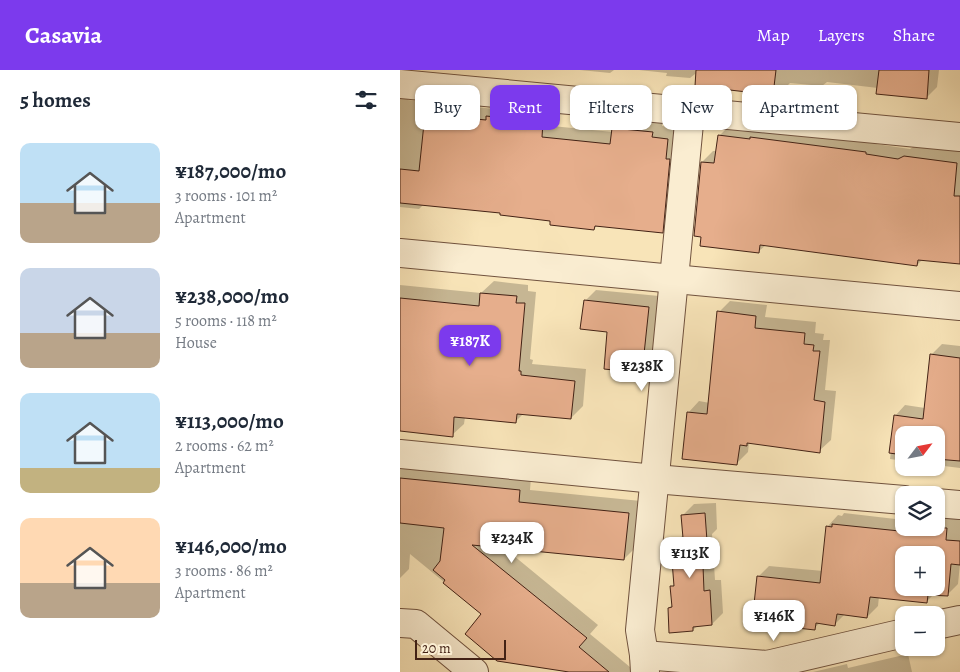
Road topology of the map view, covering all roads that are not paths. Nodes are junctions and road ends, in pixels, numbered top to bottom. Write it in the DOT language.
graph roads {
  1 [pos="400,84"];
  2 [pos="662,110"];
  3 [pos="732,117"];
  4 [pos="688,130"];
  5 [pos="960,138"];
  6 [pos="400,253"];
  7 [pos="675,279"];
  8 [pos="960,306"];
  9 [pos="400,454"];
  10 [pos="656,479"];
  11 [pos="895,499"];
  12 [pos="945,504"];
  13 [pos="960,505"];
  14 [pos="960,620"];
  15 [pos="400,623"];
  16 [pos="945,624"];
  17 [pos="895,635"];
  18 [pos="645,663"];
  19 [pos="474,672"];
  1 -- 2 [label="street"];
  3 -- 5 [label="street"];
  4 -- 7 [label="street"];
  6 -- 7 [label="street"];
  7 -- 8 [label="street"];
  7 -- 10 [label="street"];
  9 -- 10 [label="street"];
  10 -- 11 [label="street"];
  10 -- 18 [label="street"];
  12 -- 13 [label="street"];
  14 -- 16 [label="street"];
  15 -- 19 [label="street"];
  17 -- 18 [label="street"];
}
